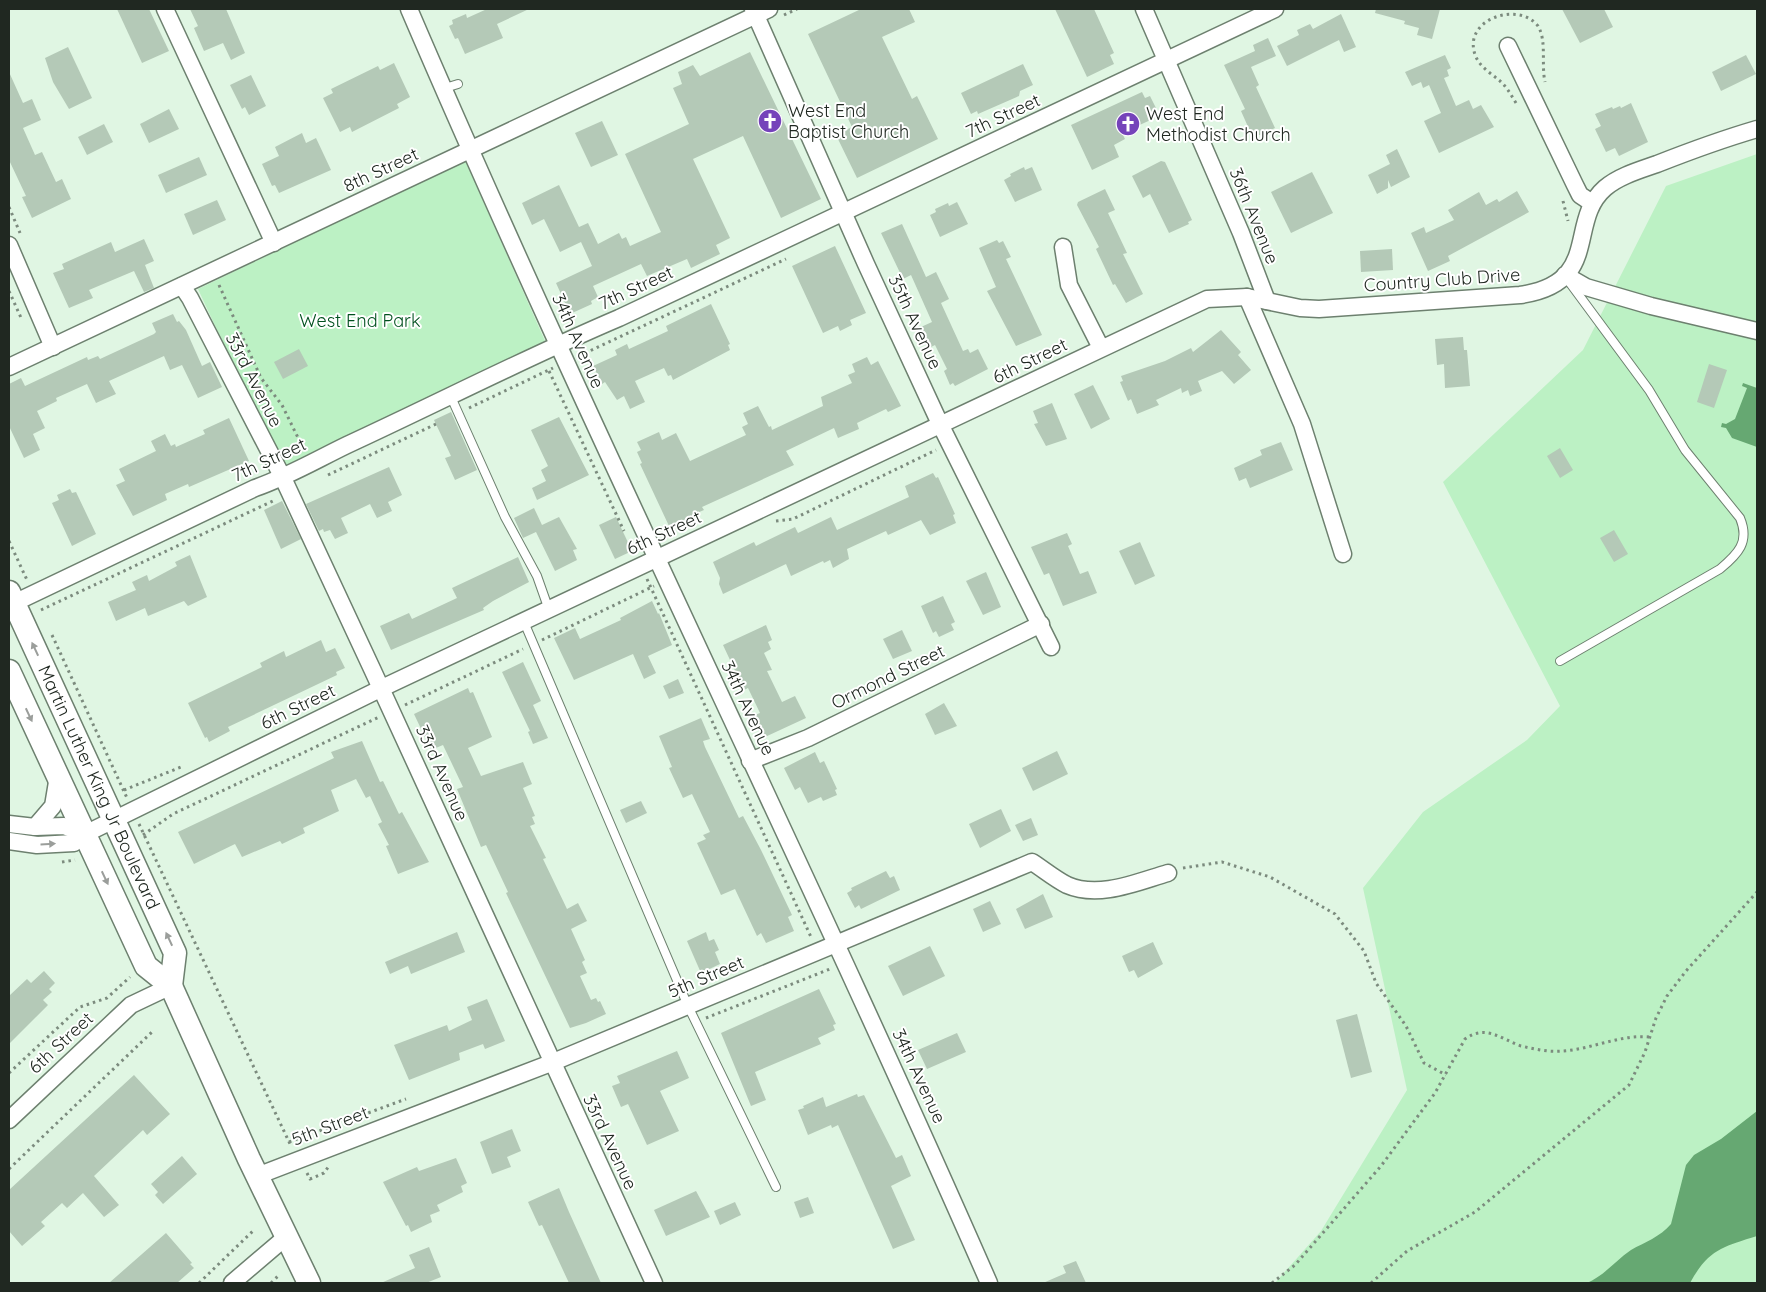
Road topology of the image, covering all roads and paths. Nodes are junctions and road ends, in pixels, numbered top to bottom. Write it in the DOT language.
graph roads {
  1 [pos="165,9"];
  2 [pos="409,9"];
  3 [pos="1144,9"];
  4 [pos="1275,9"];
  5 [pos="759,11"];
  6 [pos="1508,46"];
  7 [pos="1166,59"];
  8 [pos="1545,85"];
  9 [pos="1519,108"];
  10 [pos="1757,129"];
  11 [pos="472,149"];
  12 [pos="1561,196"];
  13 [pos="1592,203"];
  14 [pos="844,212"];
  15 [pos="1568,225"];
  16 [pos="274,242"];
  17 [pos="9,245"];
  18 [pos="1063,247"];
  19 [pos="1565,275"];
  20 [pos="217,282"];
  21 [pos="182,286"];
  22 [pos="9,291"];
  23 [pos="1247,297"];
  24 [pos="1267,301"];
  25 [pos="23,324"];
  26 [pos="1757,331"];
  27 [pos="557,344"];
  28 [pos="53,347"];
  29 [pos="1100,348"];
  30 [pos="9,367"];
  31 [pos="549,370"];
  32 [pos="451,397"];
  33 [pos="436,424"];
  34 [pos="942,426"];
  35 [pos="950,444"];
  36 [pos="305,453"];
  37 [pos="324,477"];
  38 [pos="286,486"];
  39 [pos="771,522"];
  40 [pos="626,536"];
  41 [pos="9,541"];
  42 [pos="1343,554"];
  43 [pos="657,558"];
  44 [pos="641,566"];
  45 [pos="667,578"];
  46 [pos="650,588"];
  47 [pos="19,596"];
  48 [pos="41,610"];
  49 [pos="549,610"];
  50 [pos="45,619"];
  51 [pos="524,622"];
  52 [pos="1041,624"];
  53 [pos="49,628"];
  54 [pos="534,644"];
  55 [pos="1050,647"];
  56 [pos="1560,661"];
  57 [pos="9,671"];
  58 [pos="382,688"];
  59 [pos="392,711"];
  60 [pos="750,761"];
  61 [pos="184,766"];
  62 [pos="58,776"];
  63 [pos="124,790"];
  64 [pos="124,816"];
  65 [pos="9,824"];
  66 [pos="35,827"];
  67 [pos="85,834"];
  68 [pos="135,840"];
  69 [pos="9,841"];
  70 [pos="1168,873"];
  71 [pos="1757,892"];
  72 [pos="836,944"];
  73 [pos="817,952"];
  74 [pos="827,971"];
  75 [pos="130,977"];
  76 [pos="171,986"];
  77 [pos="688,1006"];
  78 [pos="154,1030"];
  79 [pos="1649,1037"];
  80 [pos="551,1063"];
  81 [pos="9,1073"];
  82 [pos="1446,1075"];
  83 [pos="9,1120"];
  84 [pos="299,1160"];
  85 [pos="9,1169"];
  86 [pos="257,1176"];
  87 [pos="310,1179"];
  88 [pos="776,1187"];
  89 [pos="254,1230"];
  90 [pos="286,1237"];
  91 [pos="279,1275"];
  92 [pos="199,1283"];
  93 [pos="232,1283"];
  94 [pos="271,1283"];
  95 [pos="309,1283"];
  96 [pos="654,1283"];
  97 [pos="989,1283"];
  98 [pos="1272,1283"];
  99 [pos="1372,1283"];
  1 -- 16 [label="street"];
  2 -- 11 [label="street, 34th Avenue"];
  3 -- 7 [label="street, 36th Avenue"];
  4 -- 7 [label="street, 7th Street"];
  5 -- 11 [label="street, 8th Street"];
  5 -- 14 [label="street, 35th Avenue"];
  6 -- 13 [label="street"];
  7 -- 14 [label="street, 7th Street"];
  7 -- 24 [label="street, 36th Avenue"];
  8 -- 9 [label="path"];
  10 -- 13 [label="street"];
  11 -- 16 [label="street, 8th Street"];
  11 -- 27 [label="street, 34th Avenue"];
  12 -- 15 [label="path"];
  13 -- 19 [label="street, Country Club Drive"];
  14 -- 27 [label="street, 7th Street"];
  14 -- 34 [label="street, 35th Avenue"];
  16 -- 21 [label="street, 8th Street"];
  17 -- 28 [label="street"];
  18 -- 29 [label="street"];
  19 -- 24 [label="street, Country Club Drive"];
  19 -- 26 [label="street"];
  19 -- 56 [label="lane"];
  20 -- 36 [label="path"];
  21 -- 28 [label="street, 8th Street"];
  21 -- 38 [label="street, 33rd Avenue"];
  22 -- 25 [label="path"];
  23 -- 24 [label="street, 6th Street"];
  23 -- 29 [label="street, 6th Street"];
  23 -- 42 [label="street"];
  27 -- 32 [label="street, 7th Street"];
  27 -- 43 [label="street, 34th Avenue"];
  28 -- 30 [label="street, 8th Street"];
  29 -- 34 [label="street, 6th Street"];
  31 -- 40 [label="path"];
  32 -- 38 [label="street, 7th Street"];
  32 -- 49 [label="lane"];
  33 -- 37 [label="path"];
  34 -- 35 [label="street, 35th Avenue"];
  34 -- 43 [label="street, 6th Street"];
  35 -- 39 [label="path"];
  35 -- 52 [label="street, 35th Avenue"];
  38 -- 47 [label="street, 7th Street"];
  38 -- 48 [label="path"];
  38 -- 58 [label="street, 33rd Avenue"];
  41 -- 47 [label="path"];
  43 -- 44 [label="street, 6th Street"];
  43 -- 45 [label="street, 34th Avenue"];
  44 -- 46 [label="path"];
  44 -- 49 [label="street, 6th Street"];
  45 -- 46 [label="path"];
  45 -- 60 [label="street, 34th Avenue"];
  46 -- 54 [label="path"];
  46 -- 73 [label="path"];
  47 -- 48 [label="path"];
  64 -- 47 [label="main road, Martin Luther King Jr Boulevard, one-way"];
  48 -- 50 [label="path"];
  49 -- 51 [label="street, 6th Street"];
  51 -- 54 [label="lane"];
  51 -- 58 [label="street, 6th Street"];
  52 -- 55 [label="street, 35th Avenue"];
  52 -- 60 [label="street, Ormond Street"];
  53 -- 63 [label="path"];
  54 -- 59 [label="path"];
  54 -- 77 [label="lane"];
  57 -- 62 [label="main road, Martin Luther King Jr Boulevard, one-way"];
  58 -- 59 [label="street, 33rd Avenue"];
  58 -- 64 [label="street, 6th Street"];
  59 -- 68 [label="path"];
  59 -- 80 [label="street, 33rd Avenue"];
  60 -- 72 [label="street, 34th Avenue"];
  61 -- 63 [label="path"];
  62 -- 66 [label="street"];
  62 -- 67 [label="main road, Martin Luther King Jr Boulevard"];
  63 -- 64 [label="path"];
  64 -- 67 [label="street, 6th Street"];
  64 -- 68 [label="main road, Martin Luther King Jr Boulevard"];
  64 -- 68 [label="path"];
  65 -- 66 [label="street"];
  66 -- 67 [label="street"];
  69 -- 67 [label="street, one-way"];
  67 -- 76 [label="main road, Martin Luther King Jr Boulevard, one-way"];
  76 -- 68 [label="main road, Martin Luther King Jr Boulevard, one-way"];
  68 -- 84 [label="path"];
  70 -- 72 [label="street, 5th Street"];
  70 -- 82 [label="path"];
  71 -- 79 [label="path"];
  72 -- 73 [label="street, 5th Street"];
  72 -- 97 [label="street, 34th Avenue"];
  73 -- 74 [label="path"];
  73 -- 77 [label="street, 5th Street"];
  75 -- 81 [label="path"];
  76 -- 83 [label="street, 6th Street"];
  76 -- 86 [label="main road, Martin Luther King Jr Boulevard"];
  77 -- 80 [label="street, 5th Street"];
  77 -- 88 [label="lane"];
  78 -- 85 [label="path"];
  79 -- 82 [label="path"];
  79 -- 99 [label="path"];
  80 -- 84 [label="street, 5th Street"];
  80 -- 96 [label="street, 33rd Avenue"];
  82 -- 98 [label="path"];
  84 -- 86 [label="street, 5th Street"];
  84 -- 87 [label="path"];
  86 -- 90 [label="main road, Martin Luther King Jr Boulevard"];
  89 -- 92 [label="path"];
  90 -- 93 [label="street"];
  90 -- 95 [label="main road, Martin Luther King Jr Boulevard"];
  91 -- 94 [label="path"];
}
